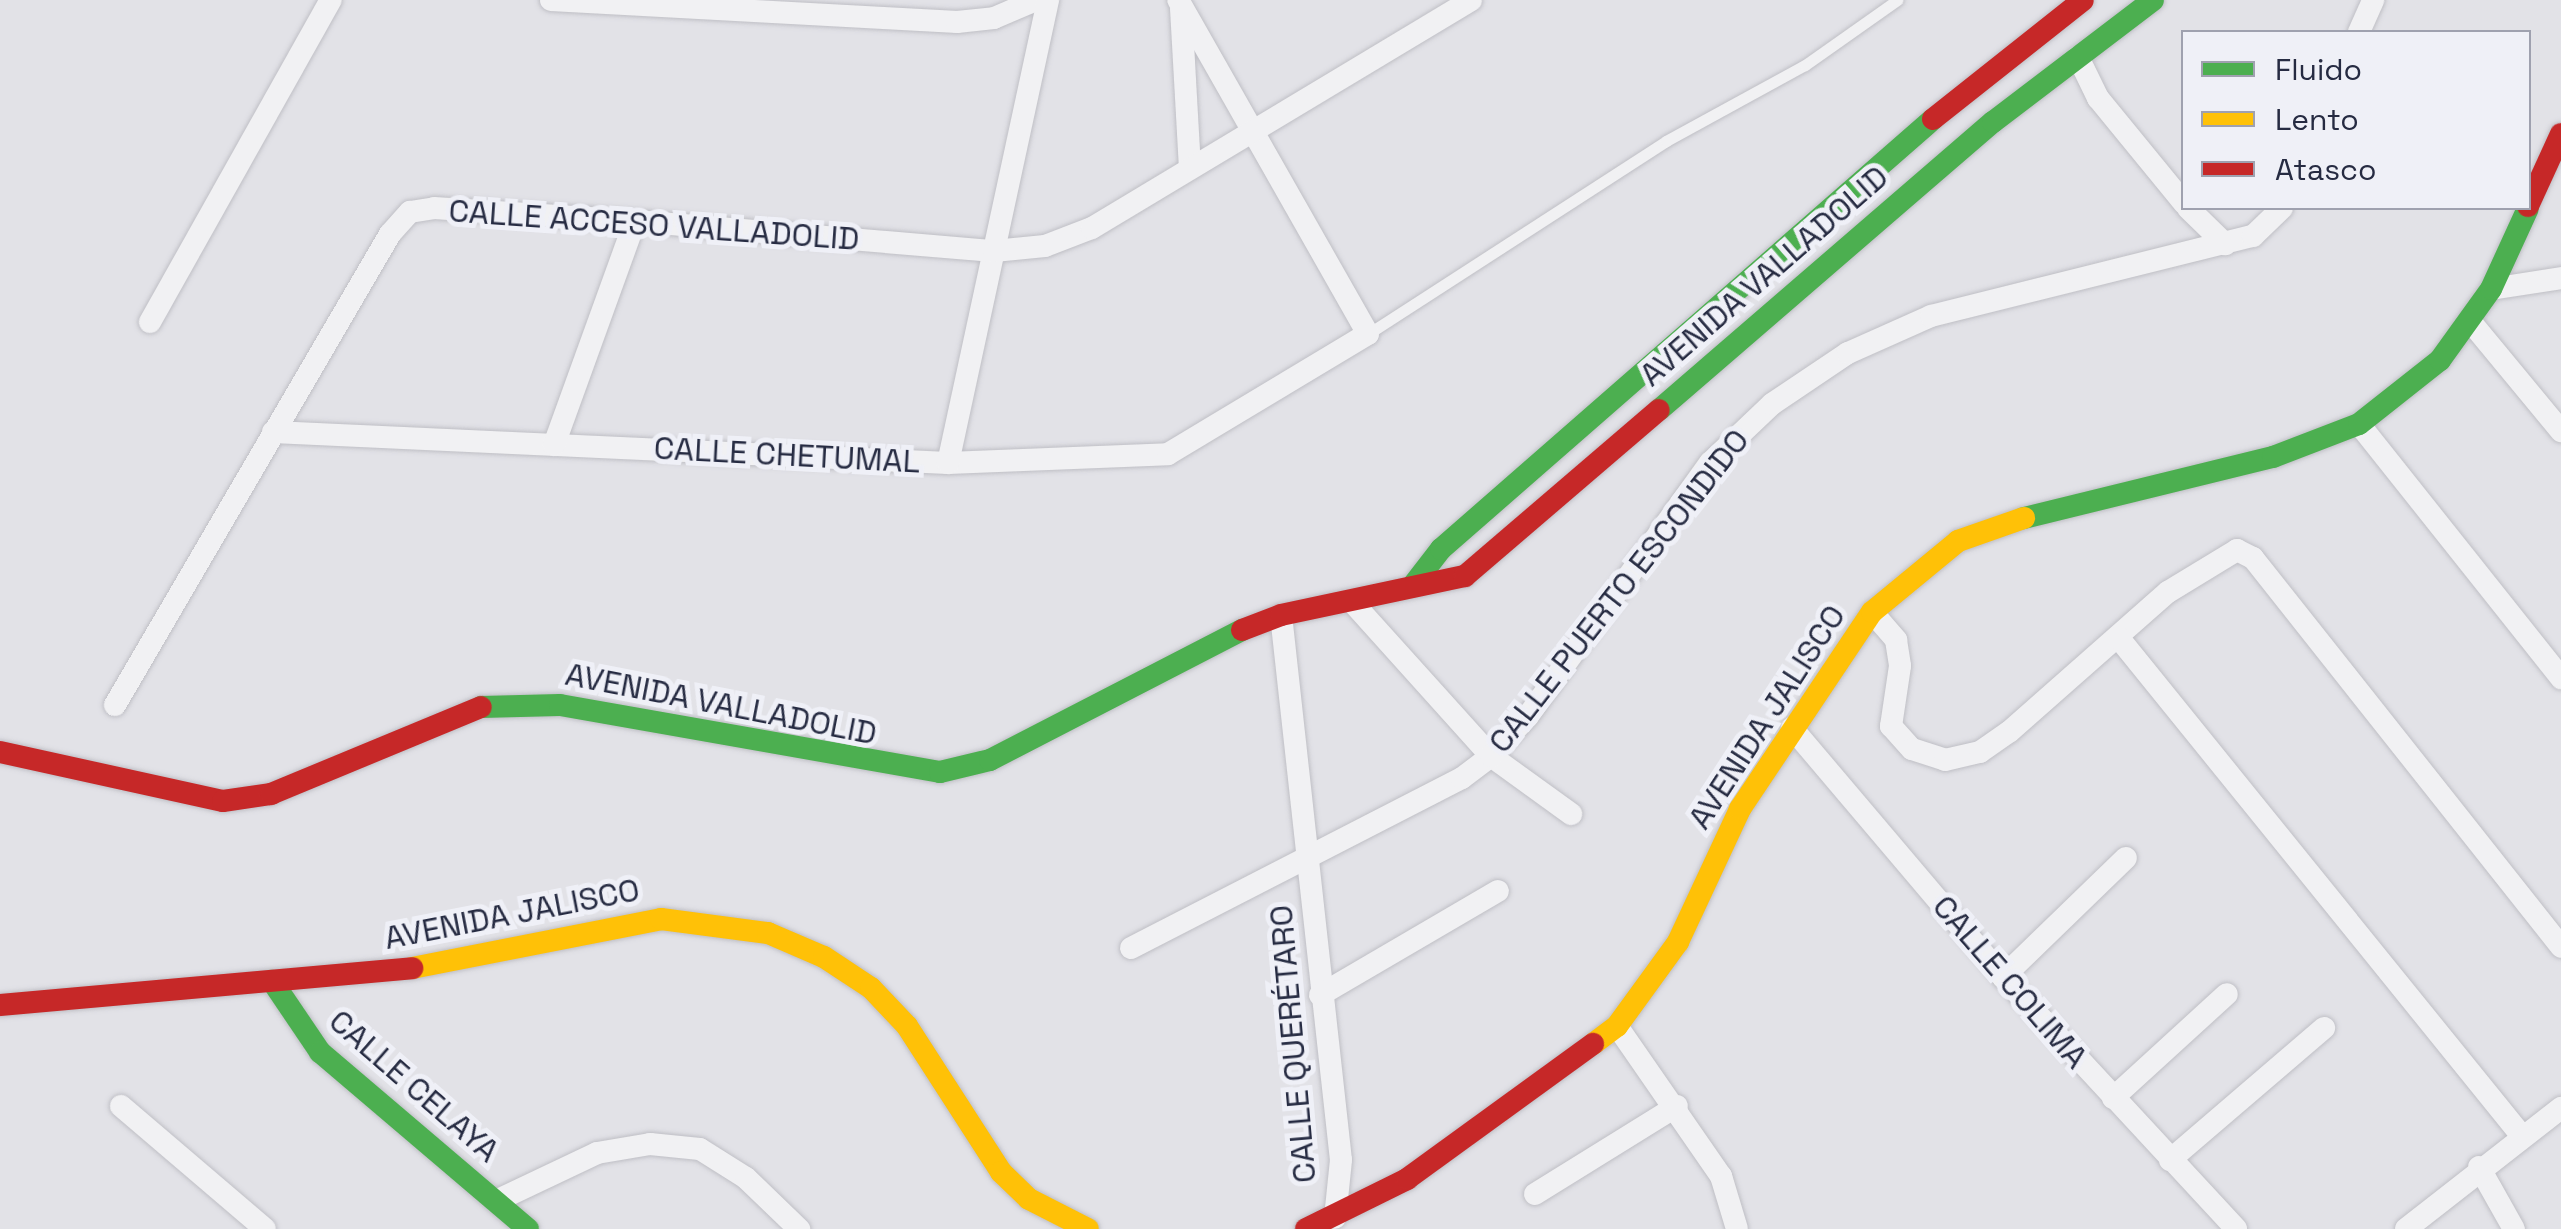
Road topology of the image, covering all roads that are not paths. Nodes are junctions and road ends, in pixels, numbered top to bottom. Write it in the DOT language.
graph roads {
  1 [pos="330,0"];
  2 [pos="551,0"];
  3 [pos="1036,0"];
  4 [pos="1048,0"];
  5 [pos="1471,0"];
  6 [pos="1897,0"];
  7 [pos="2083,0"];
  8 [pos="2153,0"];
  9 [pos="2373,0"];
  10 [pos="1180,2"];
  11 [pos="774,5"];
  12 [pos="990,9"];
  13 [pos="2360,30"];
  14 [pos="2078,57"];
  15 [pos="1255,126"];
  16 [pos="2561,134"];
  17 [pos="1190,168"];
  18 [pos="2181,200"];
  19 [pos="2531,200"];
  20 [pos="2190,210"];
  21 [pos="2280,210"];
  22 [pos="2527,210"];
  23 [pos="634,221"];
  24 [pos="2225,244"];
  25 [pos="994,252"];
  26 [pos="2561,278"];
  27 [pos="2490,289"];
  28 [pos="2470,321"];
  29 [pos="150,322"];
  30 [pos="1368,334"];
  31 [pos="2359,424"];
  32 [pos="2561,431"];
  33 [pos="274,432"];
  34 [pos="554,445"];
  35 [pos="948,463"];
  36 [pos="1414,584"];
  37 [pos="1354,604"];
  38 [pos="1872,612"];
  39 [pos="1282,615"];
  40 [pos="2118,637"];
  41 [pos="2561,678"];
  42 [pos="115,705"];
  43 [pos="1792,728"];
  44 [pos="0,752"];
  45 [pos="1491,756"];
  46 [pos="1571,814"];
  47 [pos="1308,853"];
  48 [pos="2126,858"];
  49 [pos="1498,891"];
  50 [pos="1132,948"];
  51 [pos="2561,948"];
  52 [pos="2003,976"];
  53 [pos="272,981"];
  54 [pos="1320,994"];
  55 [pos="2227,994"];
  56 [pos="0,1005"];
  57 [pos="1617,1026"];
  58 [pos="2324,1028"];
  59 [pos="2113,1098"];
  60 [pos="121,1106"];
  61 [pos="1678,1106"];
  62 [pos="2561,1108"];
  63 [pos="2522,1135"];
  64 [pos="2170,1160"];
  65 [pos="2479,1168"];
  66 [pos="1535,1194"];
  67 [pos="496,1201"];
  68 [pos="1334,1223"];
  69 [pos="265,1229"];
  70 [pos="528,1229"];
  71 [pos="799,1229"];
  72 [pos="1088,1229"];
  73 [pos="1306,1229"];
  74 [pos="1737,1229"];
  75 [pos="2236,1229"];
  76 [pos="2406,1229"];
  77 [pos="2514,1229"];
  1 -- 29 [label="street"];
  2 -- 11 [label="street"];
  3 -- 12 [label="street"];
  4 -- 25 [label="street, CALLE CHETUMAL"];
  5 -- 15 [label="street, CALLE ACCESO VALLADOLID"];
  6 -- 30 [label="lane"];
  7 -- 36 [label="street, AVENIDA VALLADOLID"];
  8 -- 14 [label="street, AVENIDA VALLADOLID"];
  9 -- 13 [label="street"];
  10 -- 15 [label="street"];
  10 -- 17 [label="street"];
  11 -- 12 [label="street"];
  14 -- 18 [label="street"];
  14 -- 36 [label="street, AVENIDA VALLADOLID"];
  15 -- 17 [label="street, CALLE ACCESO VALLADOLID"];
  15 -- 30 [label="street"];
  16 -- 19 [label="street, AVENIDA JALISCO"];
  17 -- 25 [label="street, CALLE ACCESO VALLADOLID"];
  20 -- 24 [label="street"];
  21 -- 24 [label="street, CALLE PUERTO ESCONDIDO"];
  22 -- 27 [label="street, AVENIDA JALISCO"];
  23 -- 25 [label="street, CALLE ACCESO VALLADOLID"];
  23 -- 33 [label="street, CALLE ACCESO VALLADOLID"];
  23 -- 34 [label="street"];
  24 -- 45 [label="street, CALLE PUERTO ESCONDIDO"];
  25 -- 35 [label="street, CALLE CHETUMAL"];
  26 -- 27 [label="street"];
  27 -- 28 [label="street, AVENIDA JALISCO"];
  28 -- 31 [label="street, AVENIDA JALISCO"];
  28 -- 32 [label="street"];
  30 -- 35 [label="street"];
  31 -- 38 [label="street, AVENIDA JALISCO"];
  31 -- 41 [label="street"];
  33 -- 34 [label="street, CALLE CHETUMAL"];
  33 -- 42 [label="street, CALLE ACCESO VALLADOLID"];
  34 -- 35 [label="street, CALLE CHETUMAL"];
  36 -- 37 [label="street, AVENIDA VALLADOLID"];
  37 -- 39 [label="street, AVENIDA VALLADOLID"];
  37 -- 45 [label="street"];
  38 -- 40 [label="street"];
  38 -- 43 [label="street, AVENIDA JALISCO"];
  39 -- 44 [label="street, AVENIDA VALLADOLID"];
  39 -- 47 [label="street, CALLE QUERÉTARO"];
  40 -- 51 [label="street"];
  40 -- 63 [label="street"];
  43 -- 52 [label="street, CALLE COLIMA"];
  43 -- 57 [label="street, AVENIDA JALISCO"];
  45 -- 46 [label="street"];
  45 -- 47 [label="street, CALLE PUERTO ESCONDIDO"];
  47 -- 50 [label="street, CALLE PUERTO ESCONDIDO"];
  47 -- 54 [label="street, CALLE QUERÉTARO"];
  48 -- 52 [label="street"];
  49 -- 54 [label="street"];
  52 -- 59 [label="street, CALLE COLIMA"];
  53 -- 56 [label="street, AVENIDA JALISCO"];
  53 -- 67 [label="street, CALLE CELAYA"];
  53 -- 72 [label="street, AVENIDA JALISCO"];
  54 -- 68 [label="street, CALLE QUERÉTARO"];
  55 -- 59 [label="street"];
  57 -- 61 [label="street"];
  57 -- 68 [label="street, AVENIDA JALISCO"];
  58 -- 64 [label="street"];
  59 -- 64 [label="street, CALLE COLIMA"];
  60 -- 69 [label="street"];
  61 -- 66 [label="street"];
  61 -- 74 [label="street"];
  62 -- 63 [label="street"];
  63 -- 65 [label="street"];
  64 -- 75 [label="street, CALLE COLIMA"];
  65 -- 76 [label="street"];
  65 -- 77 [label="street"];
  67 -- 70 [label="street, CALLE CELAYA"];
  67 -- 71 [label="street"];
  68 -- 73 [label="street, AVENIDA JALISCO"];
}
